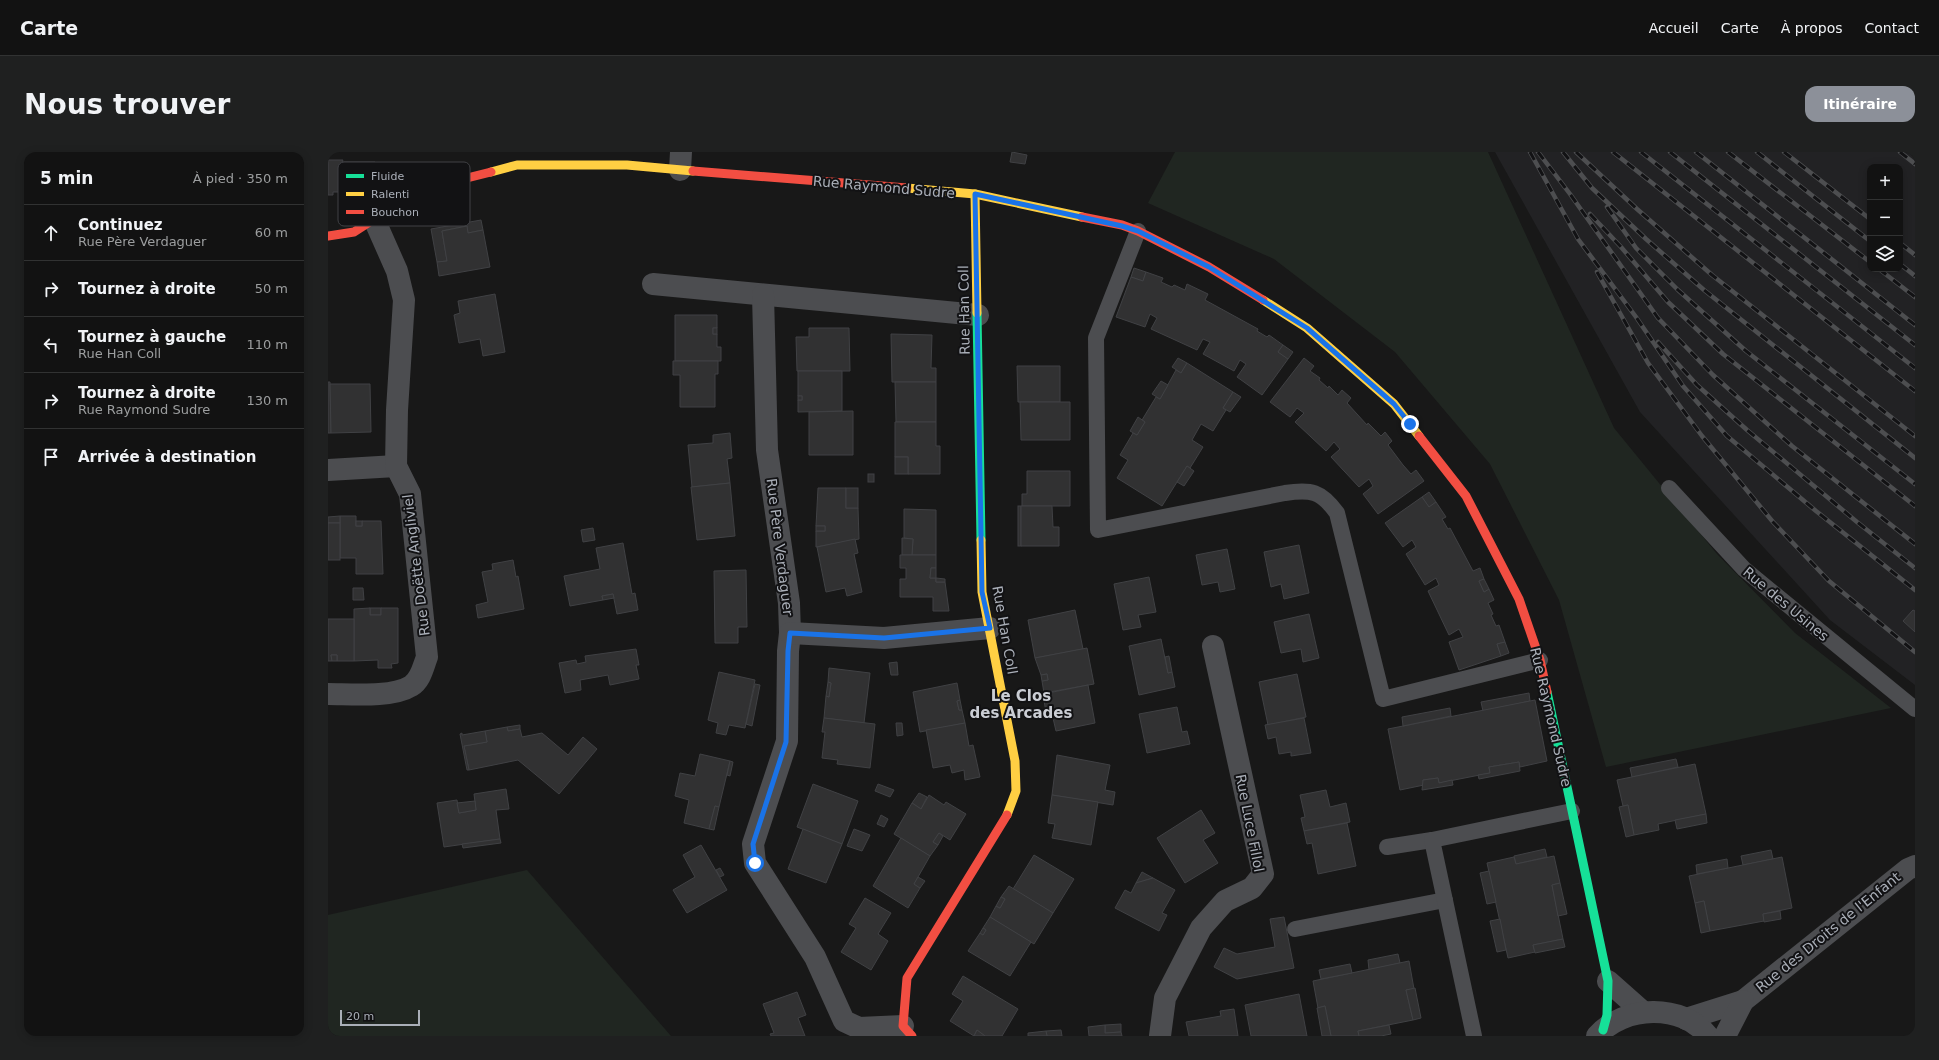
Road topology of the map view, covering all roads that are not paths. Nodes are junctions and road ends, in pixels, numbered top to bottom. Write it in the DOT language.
graph roads {
  1 [pos="681,161"];
  2 [pos="470,178"];
  3 [pos="975,194"];
  4 [pos="363,226"];
  5 [pos="377,226"];
  6 [pos="1138,231"];
  7 [pos="328,236"];
  8 [pos="653,284"];
  9 [pos="763,295"];
  10 [pos="978,315"];
  11 [pos="396,466"];
  12 [pos="328,470"];
  13 [pos="1669,488"];
  14 [pos="990,628"];
  15 [pos="790,633"];
  16 [pos="1213,646"];
  17 [pos="1540,660"];
  18 [pos="328,694"];
  19 [pos="1915,708"];
  20 [pos="1572,810"];
  21 [pos="1432,840"];
  22 [pos="1387,847"];
  23 [pos="1915,866"];
  24 [pos="1445,900"];
  25 [pos="1295,929"];
  26 [pos="1608,981"];
  27 [pos="1743,1001"];
  28 [pos="1644,1012"];
  29 [pos="1686,1019"];
  30 [pos="908,1031"];
  31 [pos="1600,1033"];
  32 [pos="1160,1036"];
  33 [pos="1474,1036"];
  34 [pos="1708,1036"];
  35 [pos="1725,1036"];
  1 -- 2 [label="street, Rue Raymond Sudre"];
  1 -- 3 [label="street, Rue Raymond Sudre"];
  3 -- 6 [label="street, Rue Raymond Sudre"];
  3 -- 10 [label="street, Rue Han Coll"];
  4 -- 7 [label="street, Rue Raymond Sudre"];
  5 -- 11 [label="street, Rue Doëtte Angliviel"];
  6 -- 17 [label="street, Rue Raymond Sudre"];
  6 -- 17 [label="lane"];
  8 -- 9 [label="street"];
  9 -- 10 [label="street"];
  9 -- 15 [label="street, Rue Père Verdaguer"];
  10 -- 14 [label="street, Rue Han Coll"];
  11 -- 12 [label="street"];
  11 -- 18 [label="street, Rue Doëtte Angliviel"];
  13 -- 19 [label="lane, Rue des Usines"];
  14 -- 15 [label="street"];
  14 -- 30 [label="street, Rue Han Coll"];
  15 -- 30 [label="street, Rue Père Verdaguer"];
  16 -- 32 [label="street, Rue Luce Fillol"];
  17 -- 20 [label="street, Rue Raymond Sudre"];
  20 -- 21 [label="lane"];
  20 -- 26 [label="street, Rue Raymond Sudre"];
  21 -- 22 [label="lane"];
  21 -- 24 [label="lane"];
  23 -- 27 [label="street, Rue des Droits de l'Enfant"];
  24 -- 25 [label="lane"];
  24 -- 33 [label="lane"];
  26 -- 28 [label="street"];
  26 -- 31 [label="street, Rue Raymond Sudre"];
  27 -- 29 [label="street, Rue des Droits de l'Enfant"];
  27 -- 35 [label="street, Rue des Droits de l'Enfant"];
  28 -- 29 [label="street"];
  28 -- 31 [label="street"];
  29 -- 34 [label="street"];
}
